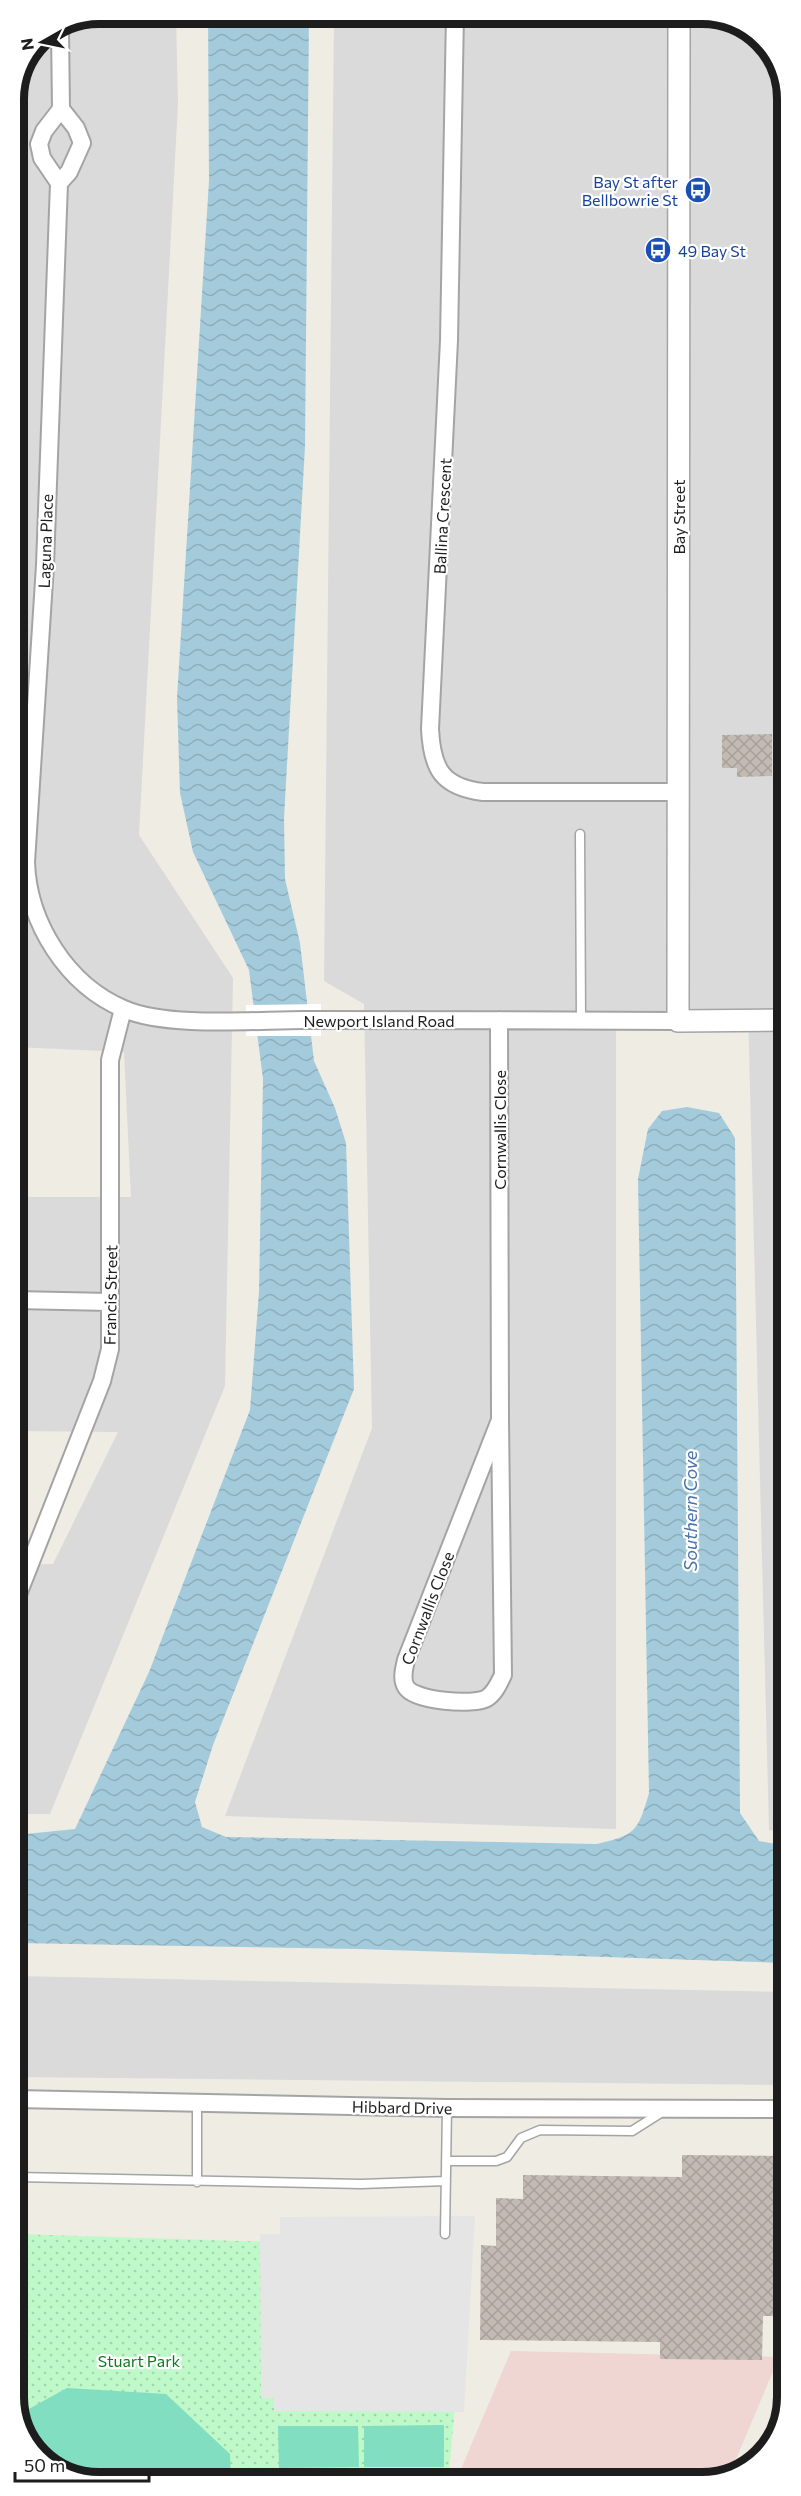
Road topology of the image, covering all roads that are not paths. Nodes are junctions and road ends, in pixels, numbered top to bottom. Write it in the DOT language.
graph roads {
  1 [pos="455,24"];
  2 [pos="679,24"];
  3 [pos="60,35"];
  4 [pos="61,109"];
  5 [pos="59,183"];
  6 [pos="677,792"];
  7 [pos="580,834"];
  8 [pos="24,881"];
  9 [pos="24,903"];
  10 [pos="123,1009"];
  11 [pos="499,1020"];
  12 [pos="581,1020"];
  13 [pos="777,1020"];
  14 [pos="678,1021"];
  15 [pos="24,1300"];
  16 [pos="110,1302"];
  17 [pos="500,1420"];
  18 [pos="24,1579"];
  19 [pos="24,2099"];
  20 [pos="197,2104"];
  21 [pos="447,2108"];
  22 [pos="667,2109"];
  23 [pos="777,2109"];
  24 [pos="446,2161"];
  25 [pos="24,2177"];
  26 [pos="446,2181"];
  27 [pos="197,2182"];
  28 [pos="445,2234"];
  1 -- 6 [label="street, Ballina Crescent"];
  2 -- 6 [label="street, Bay Street"];
  3 -- 4 [label="street"];
  4 -- 5 [label="street"];
  4 -- 5 [label="street"];
  5 -- 8 [label="street, Laguna Place"];
  6 -- 14 [label="street, Bay Street"];
  7 -- 12 [label="lane"];
  9 -- 10 [label="street, Newport Island Road"];
  10 -- 11 [label="street, Newport Island Road"];
  10 -- 16 [label="street, Francis Street"];
  11 -- 12 [label="street, Newport Island Road"];
  11 -- 17 [label="street, Cornwallis Close"];
  12 -- 14 [label="street, Newport Island Road"];
  13 -- 14 [label="street, Newport Island Road"];
  15 -- 16 [label="street"];
  16 -- 18 [label="street, Francis Street"];
  17 -- 17 [label="street, Cornwallis Close"];
  19 -- 20 [label="street, Hibbard Drive"];
  20 -- 21 [label="street, Hibbard Drive"];
  20 -- 27 [label="lane"];
  21 -- 22 [label="street, Hibbard Drive"];
  21 -- 24 [label="lane"];
  22 -- 23 [label="street, Hibbard Drive"];
  22 -- 24 [label="lane"];
  24 -- 26 [label="lane"];
  25 -- 27 [label="lane"];
  26 -- 27 [label="lane"];
  26 -- 28 [label="lane"];
}
